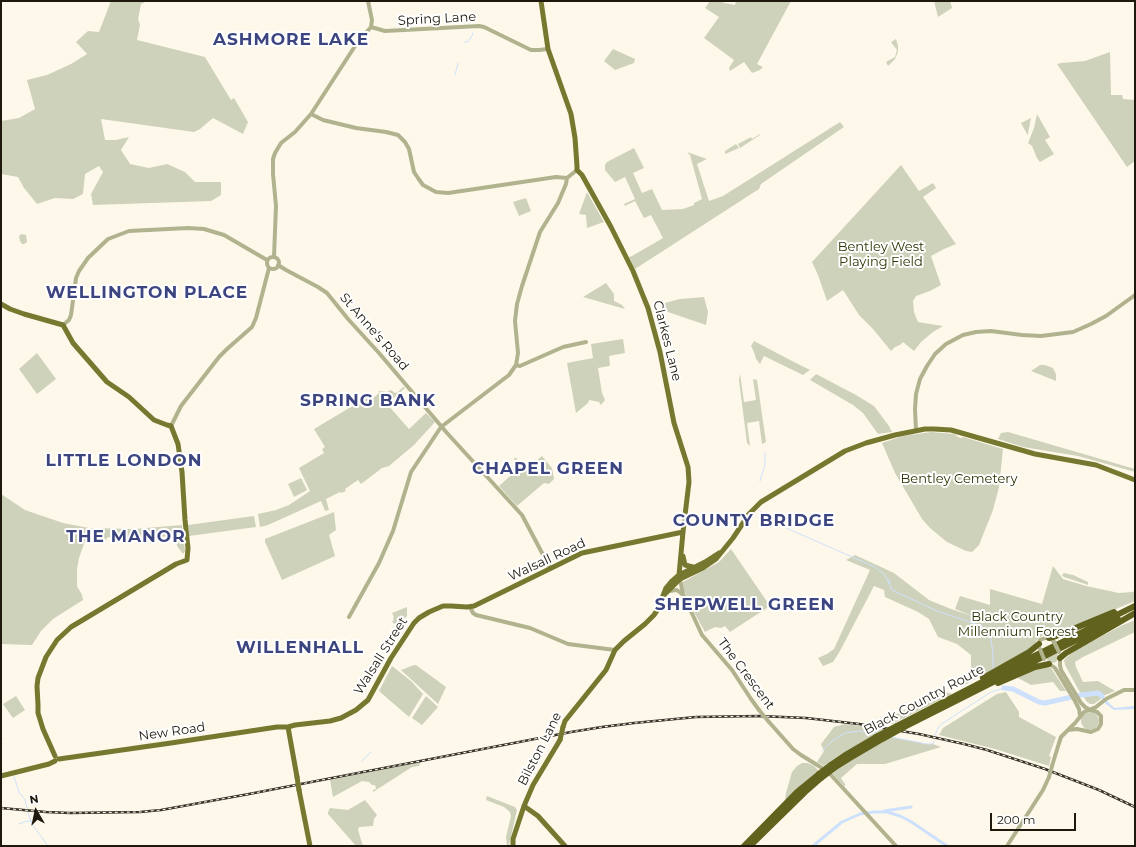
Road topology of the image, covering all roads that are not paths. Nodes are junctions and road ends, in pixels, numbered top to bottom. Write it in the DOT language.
graph roads {
  1 [pos="368,1"];
  2 [pos="541,1"];
  3 [pos="370,27"];
  4 [pos="548,49"];
  5 [pos="311,114"];
  6 [pos="577,170"];
  7 [pos="567,178"];
  8 [pos="274,257"];
  9 [pos="267,260"];
  10 [pos="278,265"];
  11 [pos="269,268"];
  12 [pos="1135,295"];
  13 [pos="1,304"];
  14 [pos="63,325"];
  15 [pos="586,342"];
  16 [pos="516,365"];
  17 [pos="171,426"];
  18 [pos="441,427"];
  19 [pos="916,430"];
  20 [pos="1135,480"];
  21 [pos="683,532"];
  22 [pos="682,549"];
  23 [pos="723,550"];
  24 [pos="550,568"];
  25 [pos="693,568"];
  26 [pos="679,577"];
  27 [pos="665,594"];
  28 [pos="683,594"];
  29 [pos="1135,605"];
  30 [pos="470,607"];
  31 [pos="1135,610"];
  32 [pos="1135,613"];
  33 [pos="349,617"];
  34 [pos="1052,640"];
  35 [pos="1039,646"];
  36 [pos="615,650"];
  37 [pos="1060,656"];
  38 [pos="1050,664"];
  39 [pos="1071,690"];
  40 [pos="1135,690"];
  41 [pos="962,697"];
  42 [pos="950,699"];
  43 [pos="1077,700"];
  44 [pos="1102,702"];
  45 [pos="1090,710"];
  46 [pos="1100,714"];
  47 [pos="1080,717"];
  48 [pos="288,727"];
  49 [pos="1067,730"];
  50 [pos="1086,731"];
  51 [pos="56,758"];
  52 [pos="833,767"];
  53 [pos="821,773"];
  54 [pos="1,776"];
  55 [pos="524,806"];
  56 [pos="310,846"];
  57 [pos="513,846"];
  58 [pos="565,846"];
  59 [pos="744,846"];
  60 [pos="750,846"];
  61 [pos="896,846"];
  62 [pos="1007,846"];
  1 -- 3 [label="street"];
  2 -- 4 [label="main road"];
  3 -- 4 [label="street, Spring Lane"];
  3 -- 5 [label="street"];
  4 -- 6 [label="main road"];
  5 -- 7 [label="street"];
  5 -- 8 [label="street"];
  6 -- 7 [label="street"];
  6 -- 21 [label="main road, Clarkes Lane"];
  7 -- 16 [label="street"];
  8 -- 9 [label="street"];
  8 -- 10 [label="street"];
  9 -- 11 [label="street"];
  9 -- 14 [label="street"];
  10 -- 11 [label="street"];
  10 -- 18 [label="street, St Anne's Road"];
  11 -- 17 [label="street"];
  12 -- 19 [label="street"];
  13 -- 14 [label="main road"];
  14 -- 17 [label="main road"];
  15 -- 16 [label="street"];
  16 -- 18 [label="street"];
  17 -- 51 [label="main road"];
  18 -- 24 [label="street, St Anne's Road"];
  18 -- 33 [label="street"];
  19 -- 20 [label="main road"];
  19 -- 23 [label="main road"];
  21 -- 22 [label="main road, Clarkes Lane"];
  21 -- 24 [label="main road, Walsall Road"];
  22 -- 25 [label="main road"];
  22 -- 26 [label="main road, Clarkes Lane"];
  23 -- 25 [label="main road"];
  23 -- 26 [label="main road"];
  24 -- 30 [label="main road, Walsall Road"];
  25 -- 26 [label="main road"];
  26 -- 27 [label="main road"];
  26 -- 28 [label="street, The Crescent"];
  27 -- 28 [label="street"];
  27 -- 36 [label="main road"];
  28 -- 53 [label="street, The Crescent, bridge"];
  29 -- 34 [label="highway"];
  29 -- 42 [label="highway, Black Country Route"];
  30 -- 36 [label="street"];
  30 -- 48 [label="main road, Walsall Street"];
  31 -- 41 [label="highway, Black Country Route"];
  32 -- 37 [label="highway"];
  34 -- 35 [label="street"];
  34 -- 37 [label="street, bridge"];
  35 -- 38 [label="street, bridge"];
  35 -- 42 [label="highway"];
  36 -- 55 [label="main road, Bilston Lane, bridge"];
  37 -- 38 [label="street"];
  37 -- 39 [label="street"];
  38 -- 39 [label="street"];
  38 -- 41 [label="highway"];
  39 -- 43 [label="street"];
  40 -- 44 [label="street"];
  41 -- 52 [label="highway, Black Country Route, bridge"];
  42 -- 52 [label="highway, Black Country Route, bridge"];
  43 -- 45 [label="street"];
  43 -- 47 [label="street"];
  44 -- 45 [label="street"];
  44 -- 46 [label="street"];
  45 -- 46 [label="street"];
  45 -- 47 [label="street"];
  46 -- 50 [label="street"];
  47 -- 49 [label="street"];
  47 -- 50 [label="street"];
  48 -- 51 [label="main road, New Road"];
  48 -- 56 [label="main road, bridge"];
  49 -- 50 [label="street"];
  49 -- 62 [label="street, bridge"];
  51 -- 54 [label="main road"];
  52 -- 53 [label="highway, Black Country Route, bridge"];
  53 -- 59 [label="highway, Black Country Route"];
  53 -- 60 [label="highway, Black Country Route"];
  53 -- 61 [label="street, The Crescent"];
  55 -- 57 [label="main road, Bilston Lane"];
  55 -- 58 [label="main road"];
}
